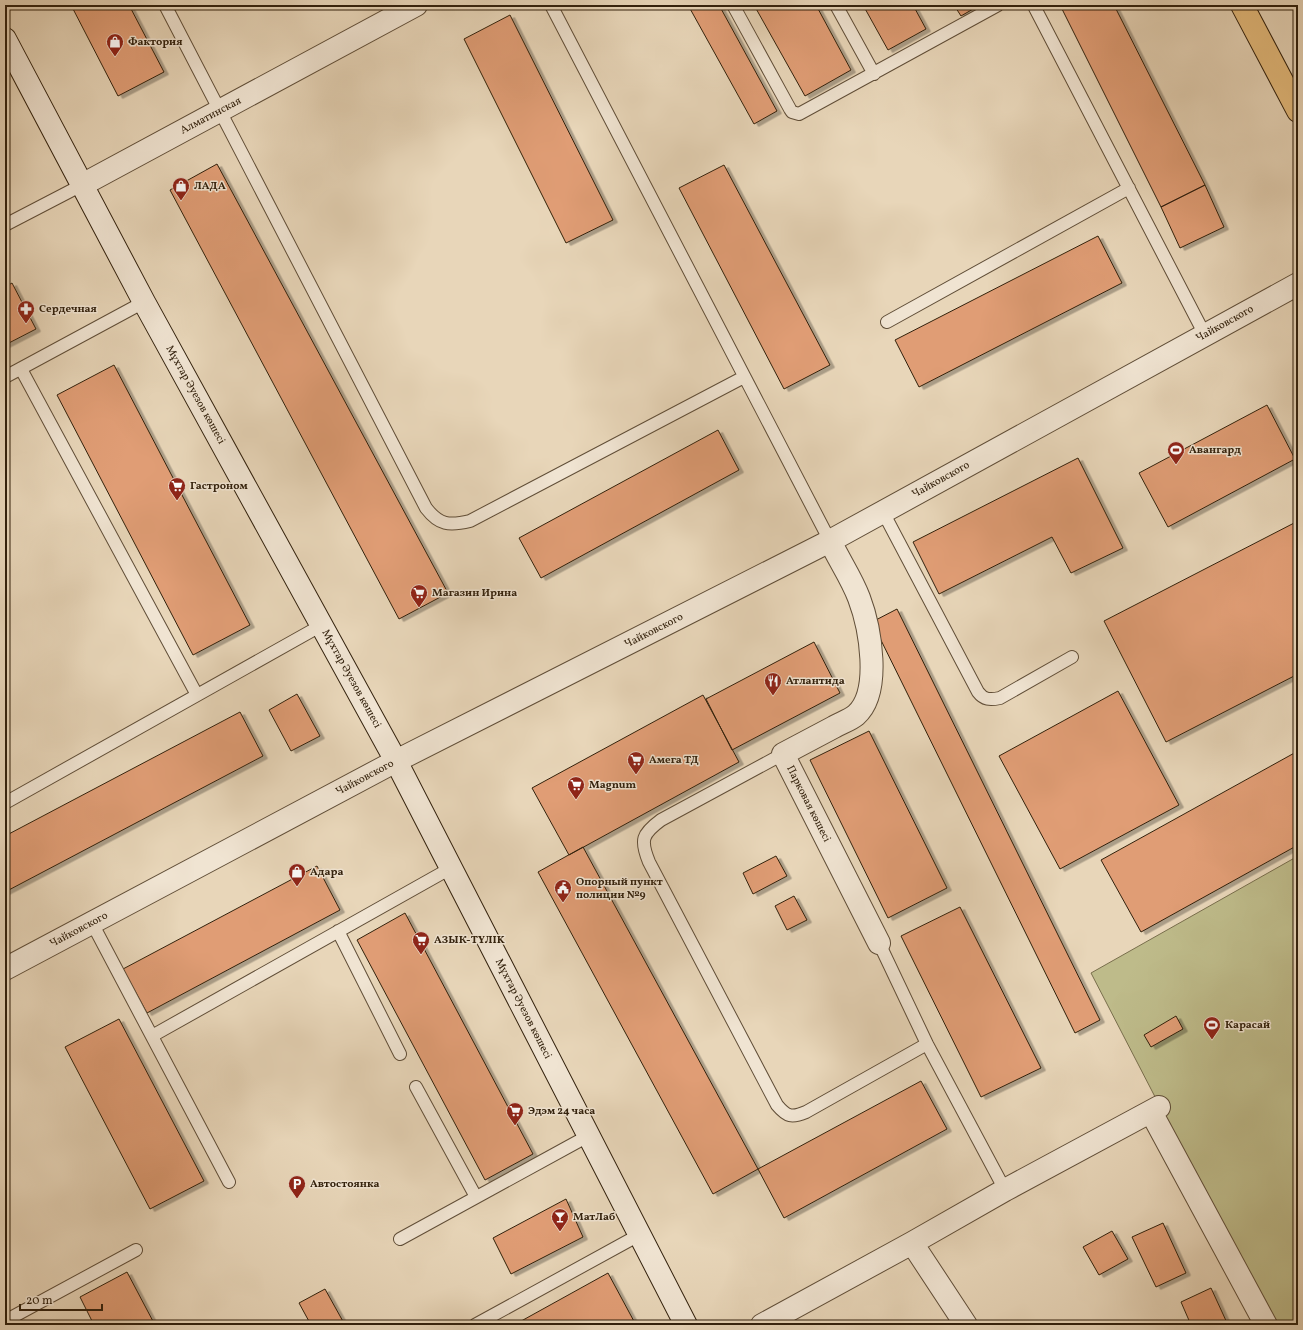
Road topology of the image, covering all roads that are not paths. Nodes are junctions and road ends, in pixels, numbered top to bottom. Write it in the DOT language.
graph roads {
  1 [pos="165,5"];
  2 [pos="416,5"];
  3 [pos="551,5"];
  4 [pos="733,5"];
  5 [pos="836,5"];
  6 [pos="998,5"];
  7 [pos="1242,5"];
  8 [pos="1035,8"];
  9 [pos="5,39"];
  10 [pos="11,66"];
  11 [pos="874,74"];
  12 [pos="220,111"];
  13 [pos="1298,111"];
  14 [pos="82,185"];
  15 [pos="1129,188"];
  16 [pos="5,225"];
  17 [pos="1298,284"];
  18 [pos="144,302"];
  19 [pos="887,322"];
  20 [pos="1205,335"];
  21 [pos="21,369"];
  22 [pos="5,377"];
  23 [pos="744,377"];
  24 [pos="883,512"];
  25 [pos="830,541"];
  26 [pos="322,625"];
  27 [pos="1072,657"];
  28 [pos="197,696"];
  29 [pos="783,754"];
  30 [pos="396,761"];
  31 [pos="5,803"];
  32 [pos="451,868"];
  33 [pos="92,923"];
  34 [pos="338,931"];
  35 [pos="879,943"];
  36 [pos="5,969"];
  37 [pos="152,1036"];
  38 [pos="927,1044"];
  39 [pos="400,1054"];
  40 [pos="416,1087"];
  41 [pos="588,1136"];
  42 [pos="228,1182"];
  43 [pos="1005,1190"];
  44 [pos="476,1197"];
  45 [pos="639,1235"];
  46 [pos="400,1239"];
  47 [pos="912,1243"];
  48 [pos="136,1250"];
  49 [pos="5,1321"];
  50 [pos="475,1325"];
  51 [pos="686,1325"];
  52 [pos="762,1325"];
  53 [pos="966,1325"];
  54 [pos="1266,1325"];
  1 -- 12 [label="lane"];
  2 -- 12 [label="street, Алматинская"];
  3 -- 23 [label="lane"];
  4 -- 11 [label="lane"];
  5 -- 11 [label="lane"];
  6 -- 11 [label="lane"];
  7 -- 13 [label="main road"];
  8 -- 15 [label="lane"];
  9 -- 10 [label="street, Мұхтар Әуезов көшесі"];
  10 -- 14 [label="street, Мұхтар Әуезов көшесі"];
  12 -- 14 [label="street, Алматинская"];
  12 -- 23 [label="lane"];
  14 -- 16 [label="lane, Алматинская"];
  14 -- 18 [label="street, Мұхтар Әуезов көшесі"];
  15 -- 19 [label="lane"];
  15 -- 20 [label="lane"];
  17 -- 20 [label="street, Чайковского"];
  18 -- 21 [label="lane"];
  18 -- 26 [label="street, Мұхтар Әуезов көшесі"];
  20 -- 24 [label="street, Чайковского"];
  21 -- 22 [label="lane"];
  21 -- 28 [label="lane"];
  23 -- 25 [label="lane"];
  24 -- 25 [label="street, Чайковского"];
  24 -- 27 [label="lane"];
  25 -- 29 [label="street, Парковая көшесі"];
  25 -- 30 [label="street, Чайковского"];
  26 -- 28 [label="lane"];
  26 -- 30 [label="street, Мұхтар Әуезов көшесі"];
  28 -- 31 [label="lane"];
  29 -- 35 [label="street, Парковая көшесі"];
  29 -- 38 [label="lane"];
  30 -- 32 [label="street, Мұхтар Әуезов көшесі"];
  30 -- 33 [label="street, Чайковского"];
  32 -- 34 [label="lane"];
  32 -- 41 [label="street, Мұхтар Әуезов көшесі"];
  33 -- 36 [label="street, Чайковского"];
  33 -- 37 [label="lane"];
  34 -- 37 [label="lane"];
  34 -- 39 [label="lane"];
  35 -- 38 [label="lane"];
  37 -- 42 [label="lane"];
  38 -- 43 [label="lane"];
  40 -- 44 [label="lane"];
  41 -- 44 [label="lane"];
  41 -- 45 [label="street, Мұхтар Әуезов көшесі"];
  43 -- 47 [label="street"];
  43 -- 54 [label="street"];
  44 -- 46 [label="lane"];
  45 -- 50 [label="lane"];
  45 -- 51 [label="street, Мұхтар Әуезов көшесі"];
  47 -- 52 [label="street"];
  47 -- 53 [label="street"];
  48 -- 49 [label="lane"];
}
